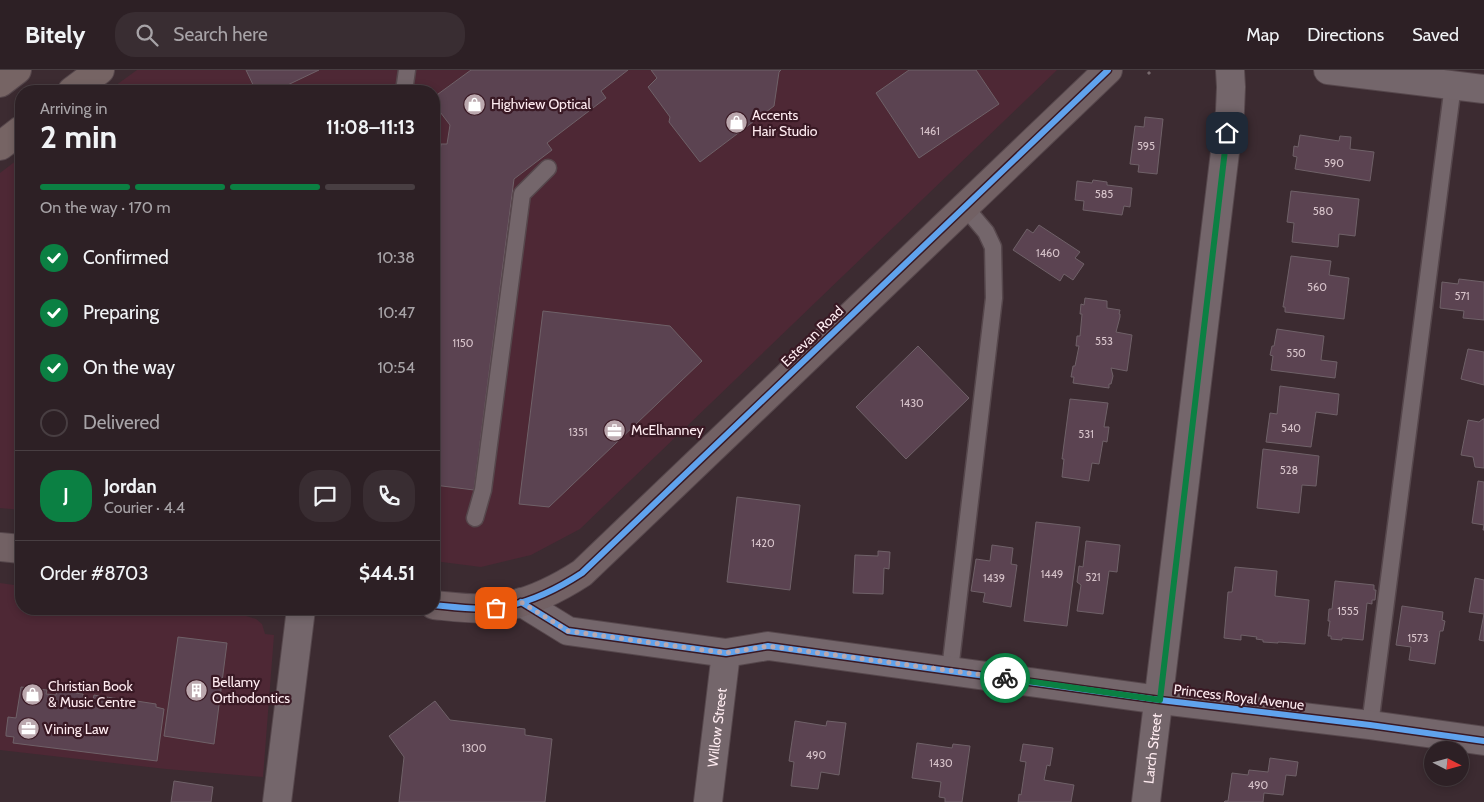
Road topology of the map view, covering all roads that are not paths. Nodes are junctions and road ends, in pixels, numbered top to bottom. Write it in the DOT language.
graph roads {
  1 [pos="17,70"];
  2 [pos="100,70"];
  3 [pos="406,70"];
  4 [pos="1108,70"];
  5 [pos="1230,70"];
  6 [pos="1328,70"];
  7 [pos="0,83"];
  8 [pos="80,85"];
  9 [pos="405,85"];
  10 [pos="1453,85"];
  11 [pos="1484,89"];
  12 [pos="15,135"];
  13 [pos="0,146"];
  14 [pos="548,168"];
  15 [pos="965,207"];
  16 [pos="475,518"];
  17 [pos="521,602"];
  18 [pos="440,606"];
  19 [pos="300,615"];
  20 [pos="726,653"];
  21 [pos="950,670"];
  22 [pos="1160,700"];
  23 [pos="1370,725"];
  24 [pos="1484,742"];
  25 [pos="277,802"];
  26 [pos="708,802"];
  27 [pos="1146,802"];
  1 -- 7 [label="main road"];
  2 -- 8 [label="main road"];
  3 -- 9 [label="lane"];
  4 -- 15 [label="street, Estevan Road"];
  5 -- 22 [label="street, Larch Street"];
  6 -- 10 [label="street"];
  10 -- 11 [label="street"];
  10 -- 23 [label="lane"];
  12 -- 13 [label="main road"];
  14 -- 16 [label="lane"];
  15 -- 17 [label="street, Estevan Road"];
  15 -- 21 [label="lane"];
  17 -- 18 [label="street"];
  17 -- 20 [label="street, Princess Royal Avenue"];
  19 -- 25 [label="street"];
  20 -- 21 [label="street, Princess Royal Avenue"];
  20 -- 26 [label="street, Willow Street"];
  21 -- 22 [label="street, Princess Royal Avenue"];
  22 -- 23 [label="street, Princess Royal Avenue"];
  22 -- 27 [label="street, Larch Street"];
  23 -- 24 [label="street, Princess Royal Avenue"];
}
